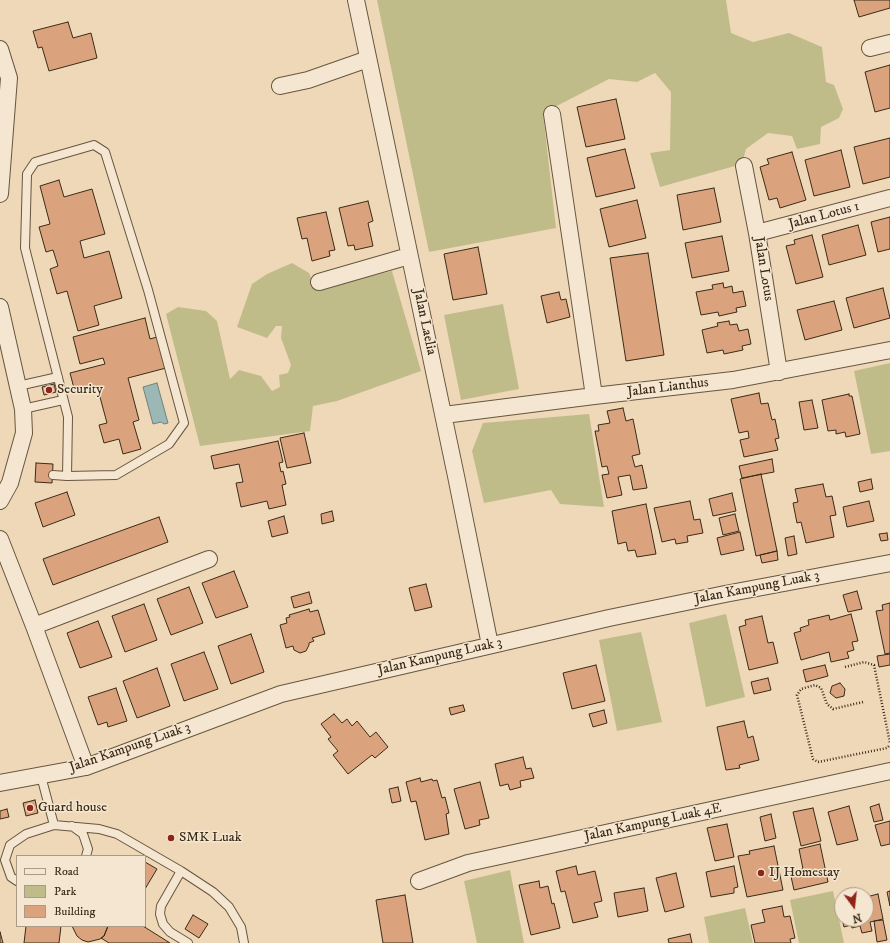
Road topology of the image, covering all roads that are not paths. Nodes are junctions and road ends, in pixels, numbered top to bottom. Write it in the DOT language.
graph roads {
  1 [pos="356,0"];
  2 [pos="890,43"];
  3 [pos="870,48"];
  4 [pos="0,49"];
  5 [pos="368,59"];
  6 [pos="280,86"];
  7 [pos="552,114"];
  8 [pos="744,166"];
  9 [pos="0,194"];
  10 [pos="890,198"];
  11 [pos="757,233"];
  12 [pos="409,256"];
  13 [pos="319,282"];
  14 [pos="0,307"];
  15 [pos="890,350"];
  16 [pos="779,372"];
  17 [pos="58,377"];
  18 [pos="18,386"];
  19 [pos="594,396"];
  20 [pos="63,400"];
  21 [pos="23,409"];
  22 [pos="444,416"];
  23 [pos="52,475"];
  24 [pos="67,476"];
  25 [pos="0,501"];
  26 [pos="0,539"];
  27 [pos="209,559"];
  28 [pos="890,563"];
  29 [pos="34,626"];
  30 [pos="490,645"];
  31 [pos="86,766"];
  32 [pos="890,771"];
  33 [pos="41,776"];
  34 [pos="0,783"];
  35 [pos="54,825"];
  36 [pos="71,826"];
  37 [pos="86,855"];
  38 [pos="181,872"];
  39 [pos="16,880"];
  40 [pos="419,881"];
  41 [pos="188,943"];
  42 [pos="244,943"];
  1 -- 5 [label="street, Jalan Laelia"];
  2 -- 3 [label="street"];
  4 -- 9 [label="street"];
  5 -- 6 [label="street"];
  5 -- 12 [label="street, Jalan Laelia"];
  7 -- 19 [label="street"];
  8 -- 11 [label="street, Jalan Lotus"];
  10 -- 11 [label="street, Jalan Lotus 1"];
  11 -- 16 [label="street, Jalan Lotus"];
  12 -- 13 [label="street"];
  12 -- 22 [label="street, Jalan Laelia"];
  14 -- 18 [label="street"];
  15 -- 16 [label="street, Jalan Lianthus"];
  16 -- 19 [label="street, Jalan Lianthus"];
  17 -- 18 [label="lane"];
  17 -- 20 [label="lane"];
  17 -- 24 [label="lane"];
  18 -- 21 [label="street"];
  19 -- 22 [label="street, Jalan Lianthus"];
  20 -- 21 [label="lane"];
  20 -- 24 [label="lane"];
  21 -- 25 [label="street"];
  22 -- 30 [label="street, Jalan Laelia"];
  23 -- 24 [label="lane"];
  26 -- 29 [label="street"];
  27 -- 29 [label="street"];
  28 -- 30 [label="street, Jalan Kampung Luak 3"];
  29 -- 31 [label="street"];
  30 -- 31 [label="street, Jalan Kampung Luak 3"];
  31 -- 33 [label="street, Jalan Kampung Luak 3"];
  32 -- 40 [label="street, Jalan Kampung Luak 4E"];
  33 -- 34 [label="street, Jalan Kampung Luak 3"];
  33 -- 35 [label="lane"];
  35 -- 36 [label="lane"];
  35 -- 39 [label="lane"];
  36 -- 37 [label="lane"];
  36 -- 38 [label="lane"];
  38 -- 41 [label="lane"];
  38 -- 42 [label="lane"];
}
